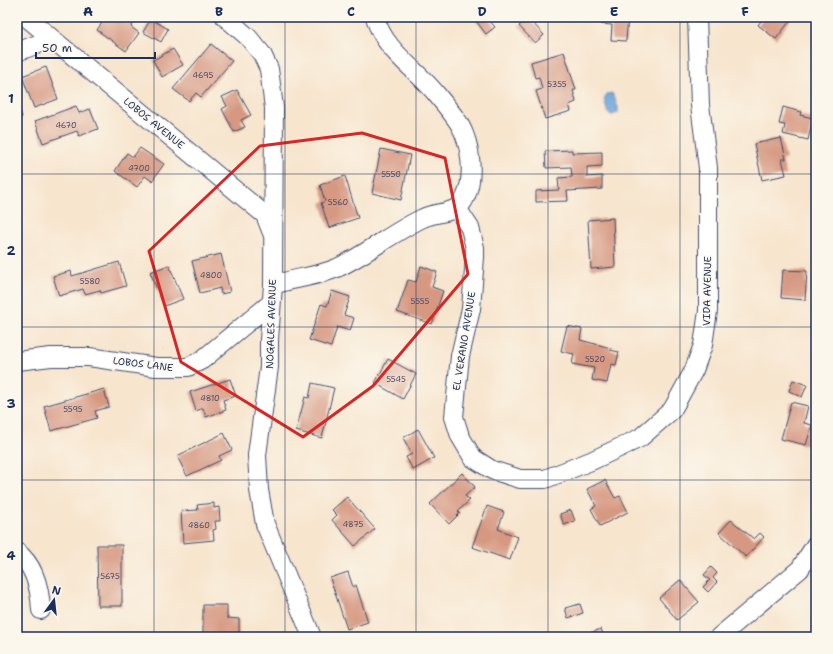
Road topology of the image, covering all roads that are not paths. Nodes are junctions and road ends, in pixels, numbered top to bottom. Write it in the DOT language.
graph roads {
  1 [pos="26,17"];
  2 [pos="225,17"];
  3 [pos="375,17"];
  4 [pos="697,17"];
  5 [pos="51,39"];
  6 [pos="17,52"];
  7 [pos="457,208"];
  8 [pos="273,236"];
  9 [pos="273,285"];
  10 [pos="271,303"];
  11 [pos="17,361"];
  12 [pos="520,479"];
  13 [pos="816,544"];
  14 [pos="17,552"];
  15 [pos="42,610"];
  16 [pos="312,637"];
  17 [pos="719,637"];
  1 -- 5 [label="street, LOBOS AVENUE"];
  2 -- 8 [label="street, NOGALES AVENUE"];
  3 -- 7 [label="street"];
  4 -- 12 [label="street, VIDA AVENUE"];
  5 -- 6 [label="street"];
  5 -- 8 [label="street, LOBOS AVENUE"];
  7 -- 9 [label="street"];
  7 -- 12 [label="street, EL VERANO AVENUE"];
  8 -- 9 [label="street, NOGALES AVENUE"];
  9 -- 10 [label="street, NOGALES AVENUE"];
  10 -- 11 [label="street, LOBOS LANE"];
  10 -- 16 [label="street, NOGALES AVENUE"];
  13 -- 17 [label="street"];
  14 -- 15 [label="street"];
}
